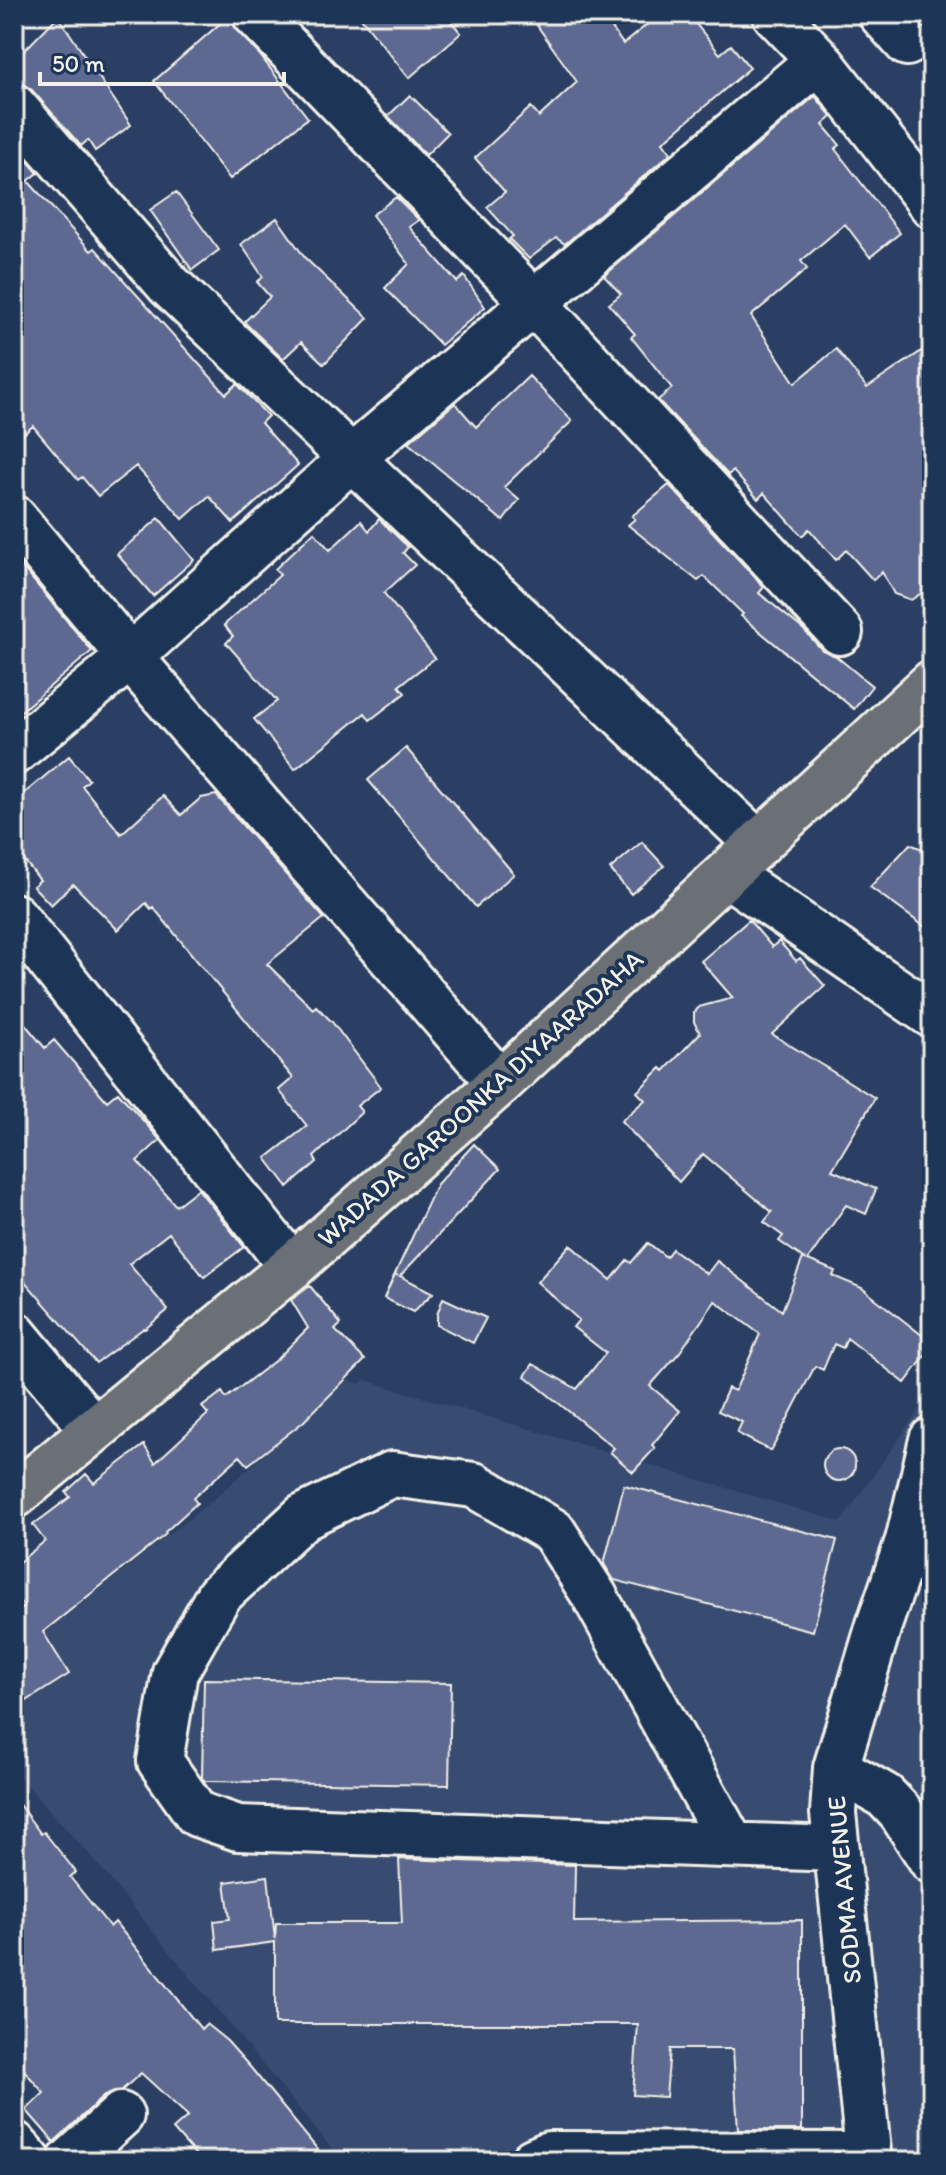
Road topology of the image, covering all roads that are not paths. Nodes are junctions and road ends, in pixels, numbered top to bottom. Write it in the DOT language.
graph roads {
  1 [pos="255,14"];
  2 [pos="775,14"];
  3 [pos="819,60"];
  4 [pos="14,107"];
  5 [pos="932,205"];
  6 [pos="535,304"];
  7 [pos="353,457"];
  8 [pos="14,518"];
  9 [pos="840,632"];
  10 [pos="130,657"];
  11 [pos="932,683"];
  12 [pos="14,752"];
  13 [pos="743,859"];
  14 [pos="14,916"];
  15 [pos="932,1015"];
  16 [pos="500,1083"];
  17 [pos="292,1267"];
  18 [pos="14,1334"];
  19 [pos="93,1429"];
  20 [pos="932,1440"];
  21 [pos="14,1496"];
  22 [pos="836,1768"];
  23 [pos="732,1845"];
  24 [pos="837,1849"];
  25 [pos="932,1861"];
  26 [pos="121,2115"];
  27 [pos="14,2144"];
  28 [pos="869,2158"];
  29 [pos="29,2161"];
  30 [pos="70,2161"];
  31 [pos="533,2161"];
  1 -- 6 [label="street"];
  2 -- 3 [label="street"];
  3 -- 5 [label="street"];
  3 -- 6 [label="street"];
  4 -- 7 [label="street"];
  6 -- 7 [label="street"];
  6 -- 9 [label="street"];
  7 -- 10 [label="street"];
  7 -- 13 [label="street"];
  8 -- 10 [label="street"];
  10 -- 12 [label="street"];
  10 -- 16 [label="street"];
  11 -- 13 [label="main road, WADADA GAROONKA DIYAARADAHA"];
  13 -- 15 [label="street"];
  13 -- 16 [label="main road, WADADA GAROONKA DIYAARADAHA"];
  14 -- 17 [label="street"];
  16 -- 17 [label="main road, WADADA GAROONKA DIYAARADAHA"];
  17 -- 19 [label="main road, WADADA GAROONKA DIYAARADAHA"];
  18 -- 19 [label="street"];
  19 -- 21 [label="main road, WADADA GAROONKA DIYAARADAHA"];
  20 -- 22 [label="street, SODMA AVENUE"];
  22 -- 24 [label="street, SODMA AVENUE"];
  22 -- 25 [label="street"];
  23 -- 23 [label="street"];
  23 -- 24 [label="street"];
  24 -- 28 [label="street, SODMA AVENUE"];
  26 -- 30 [label="street"];
  27 -- 29 [label="street"];
  28 -- 31 [label="street"];
}
